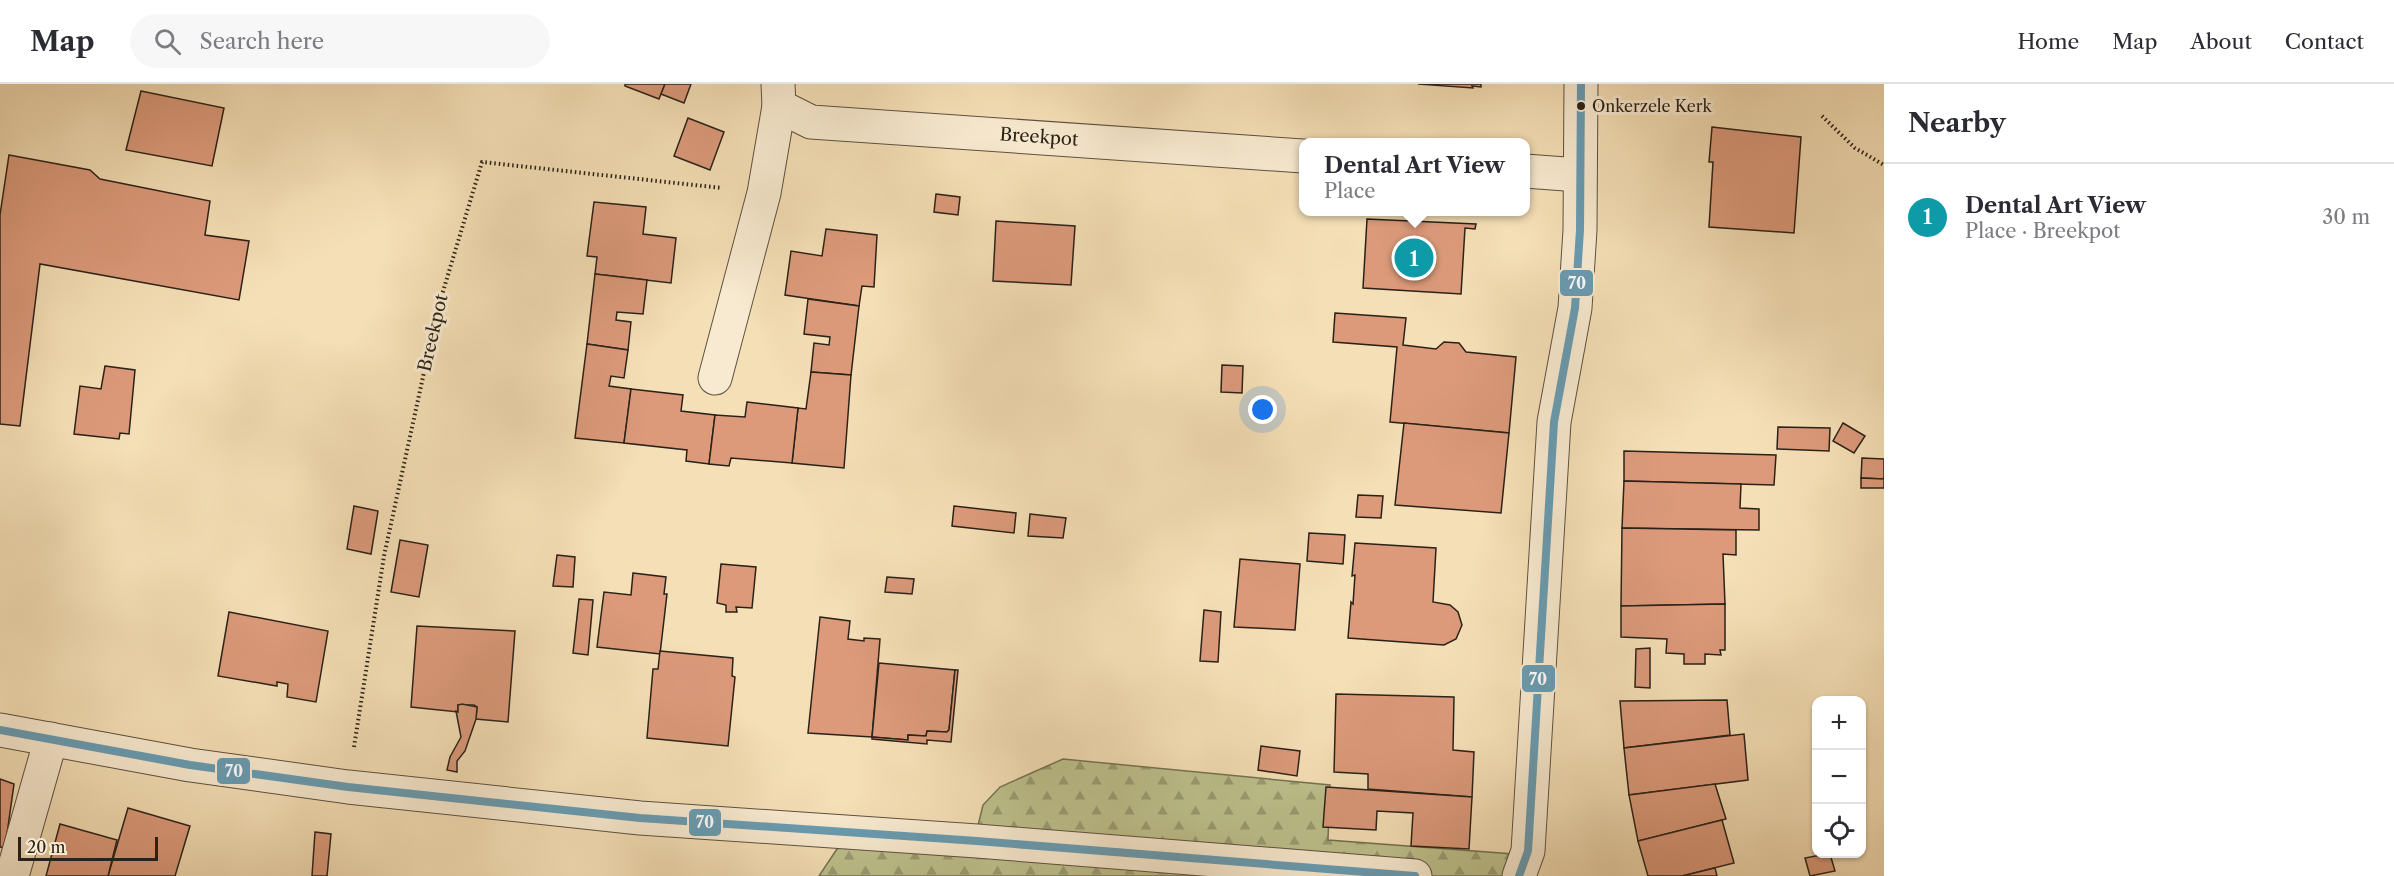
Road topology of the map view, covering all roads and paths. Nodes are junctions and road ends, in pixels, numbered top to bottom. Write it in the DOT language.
graph roads {
  1 [pos="1581,84"];
  2 [pos="778,95"];
  3 [pos="1822,116"];
  4 [pos="1299,156"];
  5 [pos="1884,165"];
  6 [pos="1530,171"];
  7 [pos="1579,175"];
  8 [pos="764,192"];
  9 [pos="715,378"];
  10 [pos="0,730"];
  11 [pos="51,740"];
  12 [pos="348,787"];
  13 [pos="12,876"];
  14 [pos="1415,876"];
  15 [pos="1519,876"];
  1 -- 7 [label="street"];
  2 -- 4 [label="street, Breekpot"];
  2 -- 8 [label="street, Breekpot"];
  3 -- 5 [label="path"];
  6 -- 7 [label="street"];
  7 -- 15 [label="street"];
  8 -- 9 [label="street, Breekpot"];
  8 -- 12 [label="path, Breekpot"];
  10 -- 11 [label="street"];
  11 -- 12 [label="street"];
  11 -- 13 [label="street"];
  12 -- 14 [label="street"];
}
